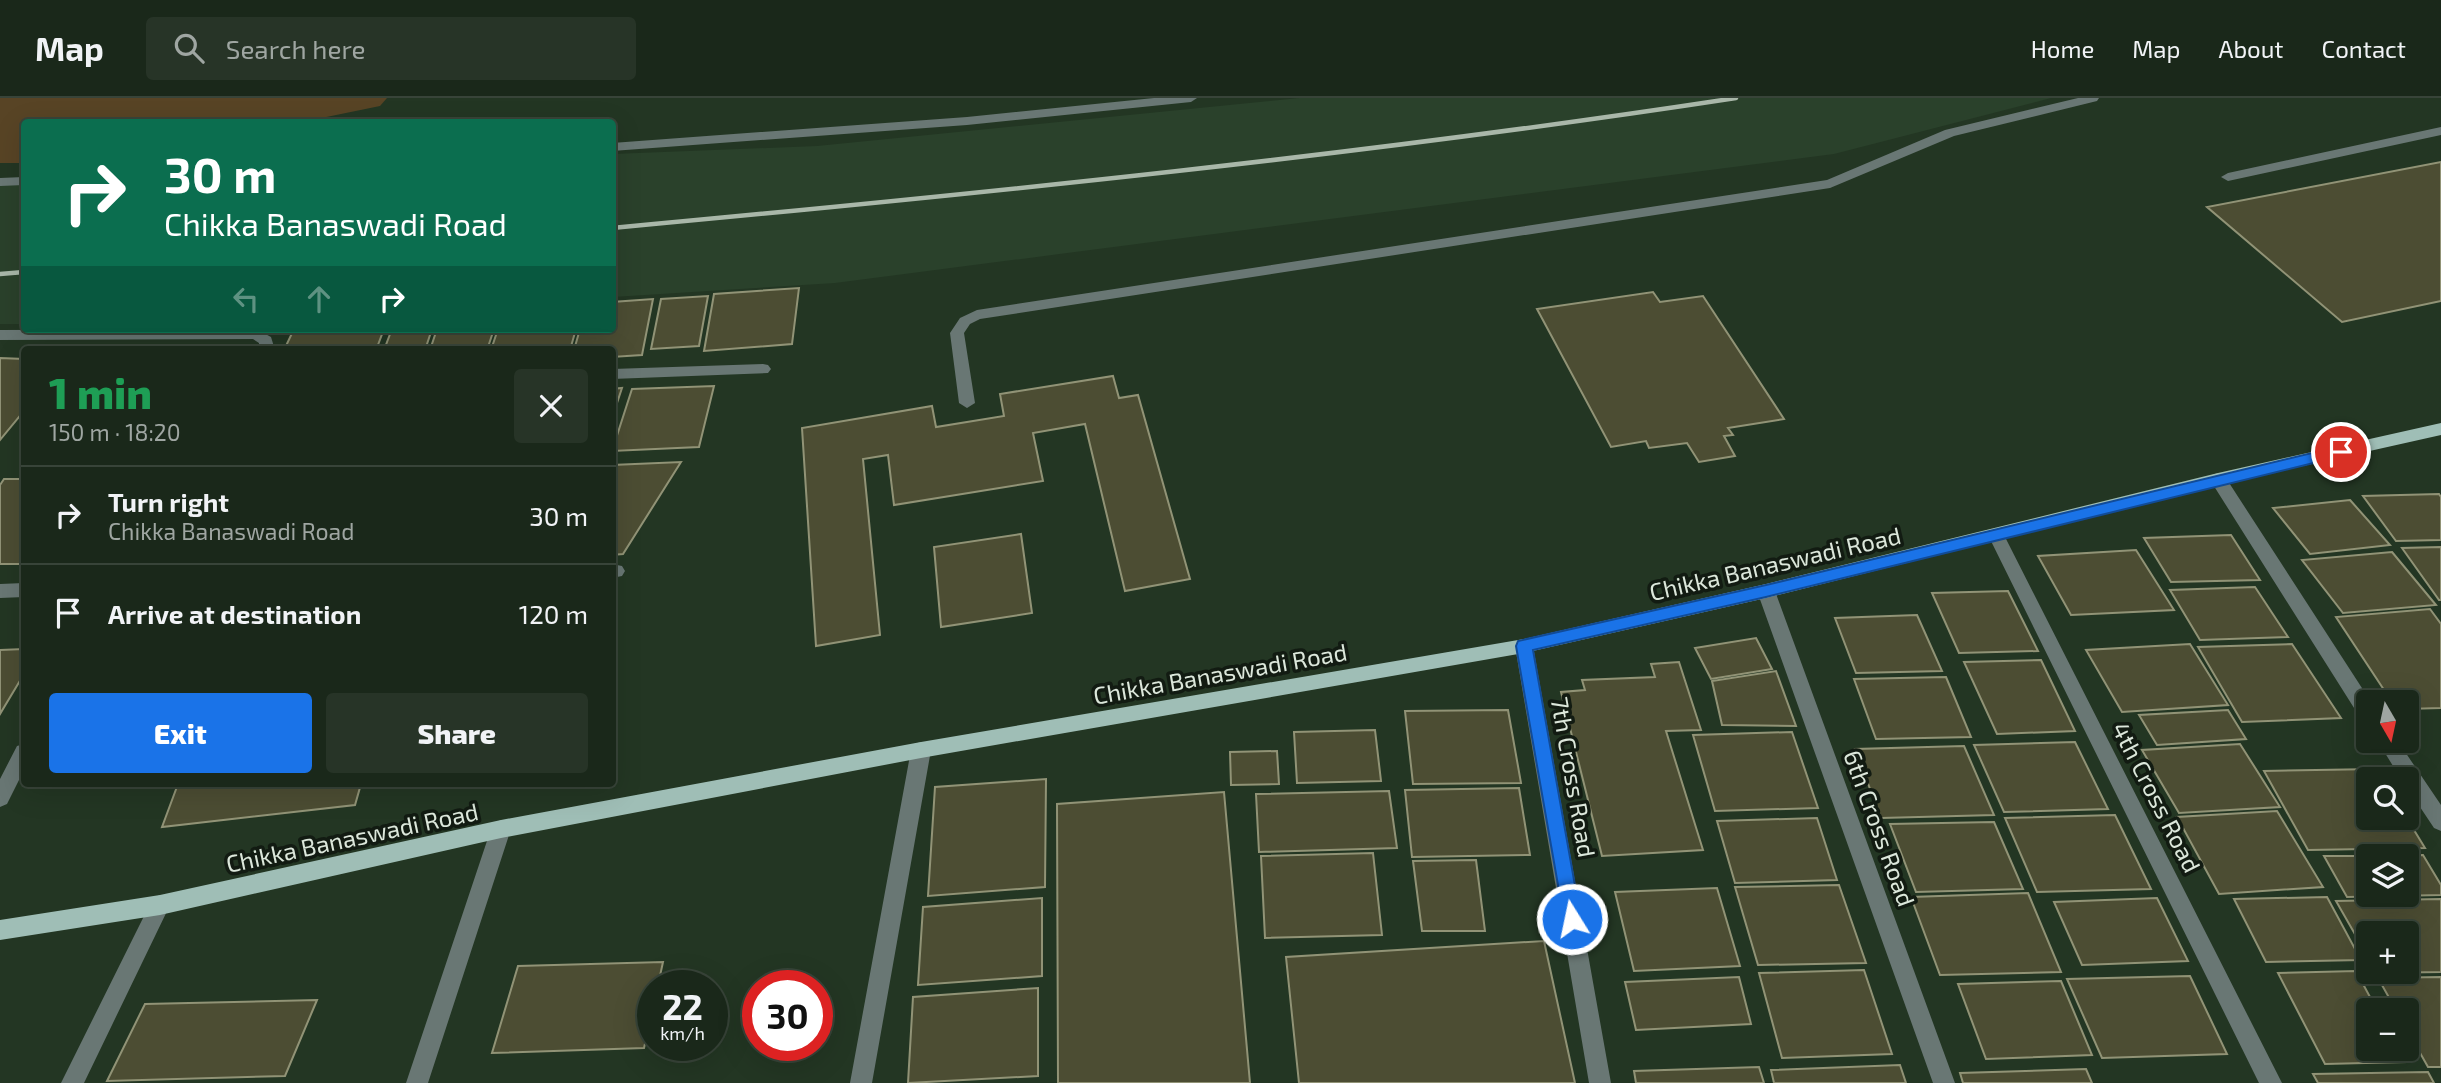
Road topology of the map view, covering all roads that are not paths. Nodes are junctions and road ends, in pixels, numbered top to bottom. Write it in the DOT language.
graph roads {
  1 [pos="1191,98"];
  2 [pos="2094,98"];
  3 [pos="2441,131"];
  4 [pos="616,147"];
  5 [pos="2228,177"];
  6 [pos="21,181"];
  7 [pos="0,182"];
  8 [pos="0,335"];
  9 [pos="267,346"];
  10 [pos="763,369"];
  11 [pos="616,374"];
  12 [pos="967,403"];
  13 [pos="2440,430"];
  14 [pos="2218,480"];
  15 [pos="1996,535"];
  16 [pos="0,590"];
  17 [pos="21,590"];
  18 [pos="1766,591"];
  19 [pos="1524,646"];
  20 [pos="2356,694"];
  21 [pos="921,750"];
  22 [pos="2395,753"];
  23 [pos="21,758"];
  24 [pos="0,798"];
  25 [pos="2441,822"];
  26 [pos="501,829"];
  27 [pos="160,905"];
  28 [pos="0,930"];
  29 [pos="72,1083"];
  30 [pos="417,1083"];
  31 [pos="861,1083"];
  32 [pos="1600,1083"];
  33 [pos="1944,1083"];
  34 [pos="2271,1083"];
  1 -- 4 [label="street"];
  2 -- 12 [label="street"];
  3 -- 5 [label="street"];
  6 -- 7 [label="street"];
  8 -- 9 [label="street"];
  10 -- 11 [label="street"];
  13 -- 14 [label="main road, Chikka Banaswadi Road"];
  14 -- 15 [label="main road, Chikka Banaswadi Road"];
  14 -- 20 [label="street"];
  15 -- 18 [label="main road, Chikka Banaswadi Road"];
  15 -- 34 [label="street, 4th Cross Road"];
  16 -- 17 [label="street"];
  18 -- 19 [label="main road, Chikka Banaswadi Road"];
  18 -- 33 [label="street, 6th Cross Road"];
  19 -- 21 [label="main road, Chikka Banaswadi Road"];
  19 -- 32 [label="street, 7th Cross Road"];
  21 -- 26 [label="main road, Chikka Banaswadi Road"];
  21 -- 31 [label="street"];
  22 -- 25 [label="street"];
  23 -- 24 [label="street"];
  26 -- 27 [label="main road, Chikka Banaswadi Road"];
  26 -- 30 [label="street"];
  27 -- 28 [label="main road, Chikka Banaswadi Road"];
  27 -- 29 [label="street"];
}
